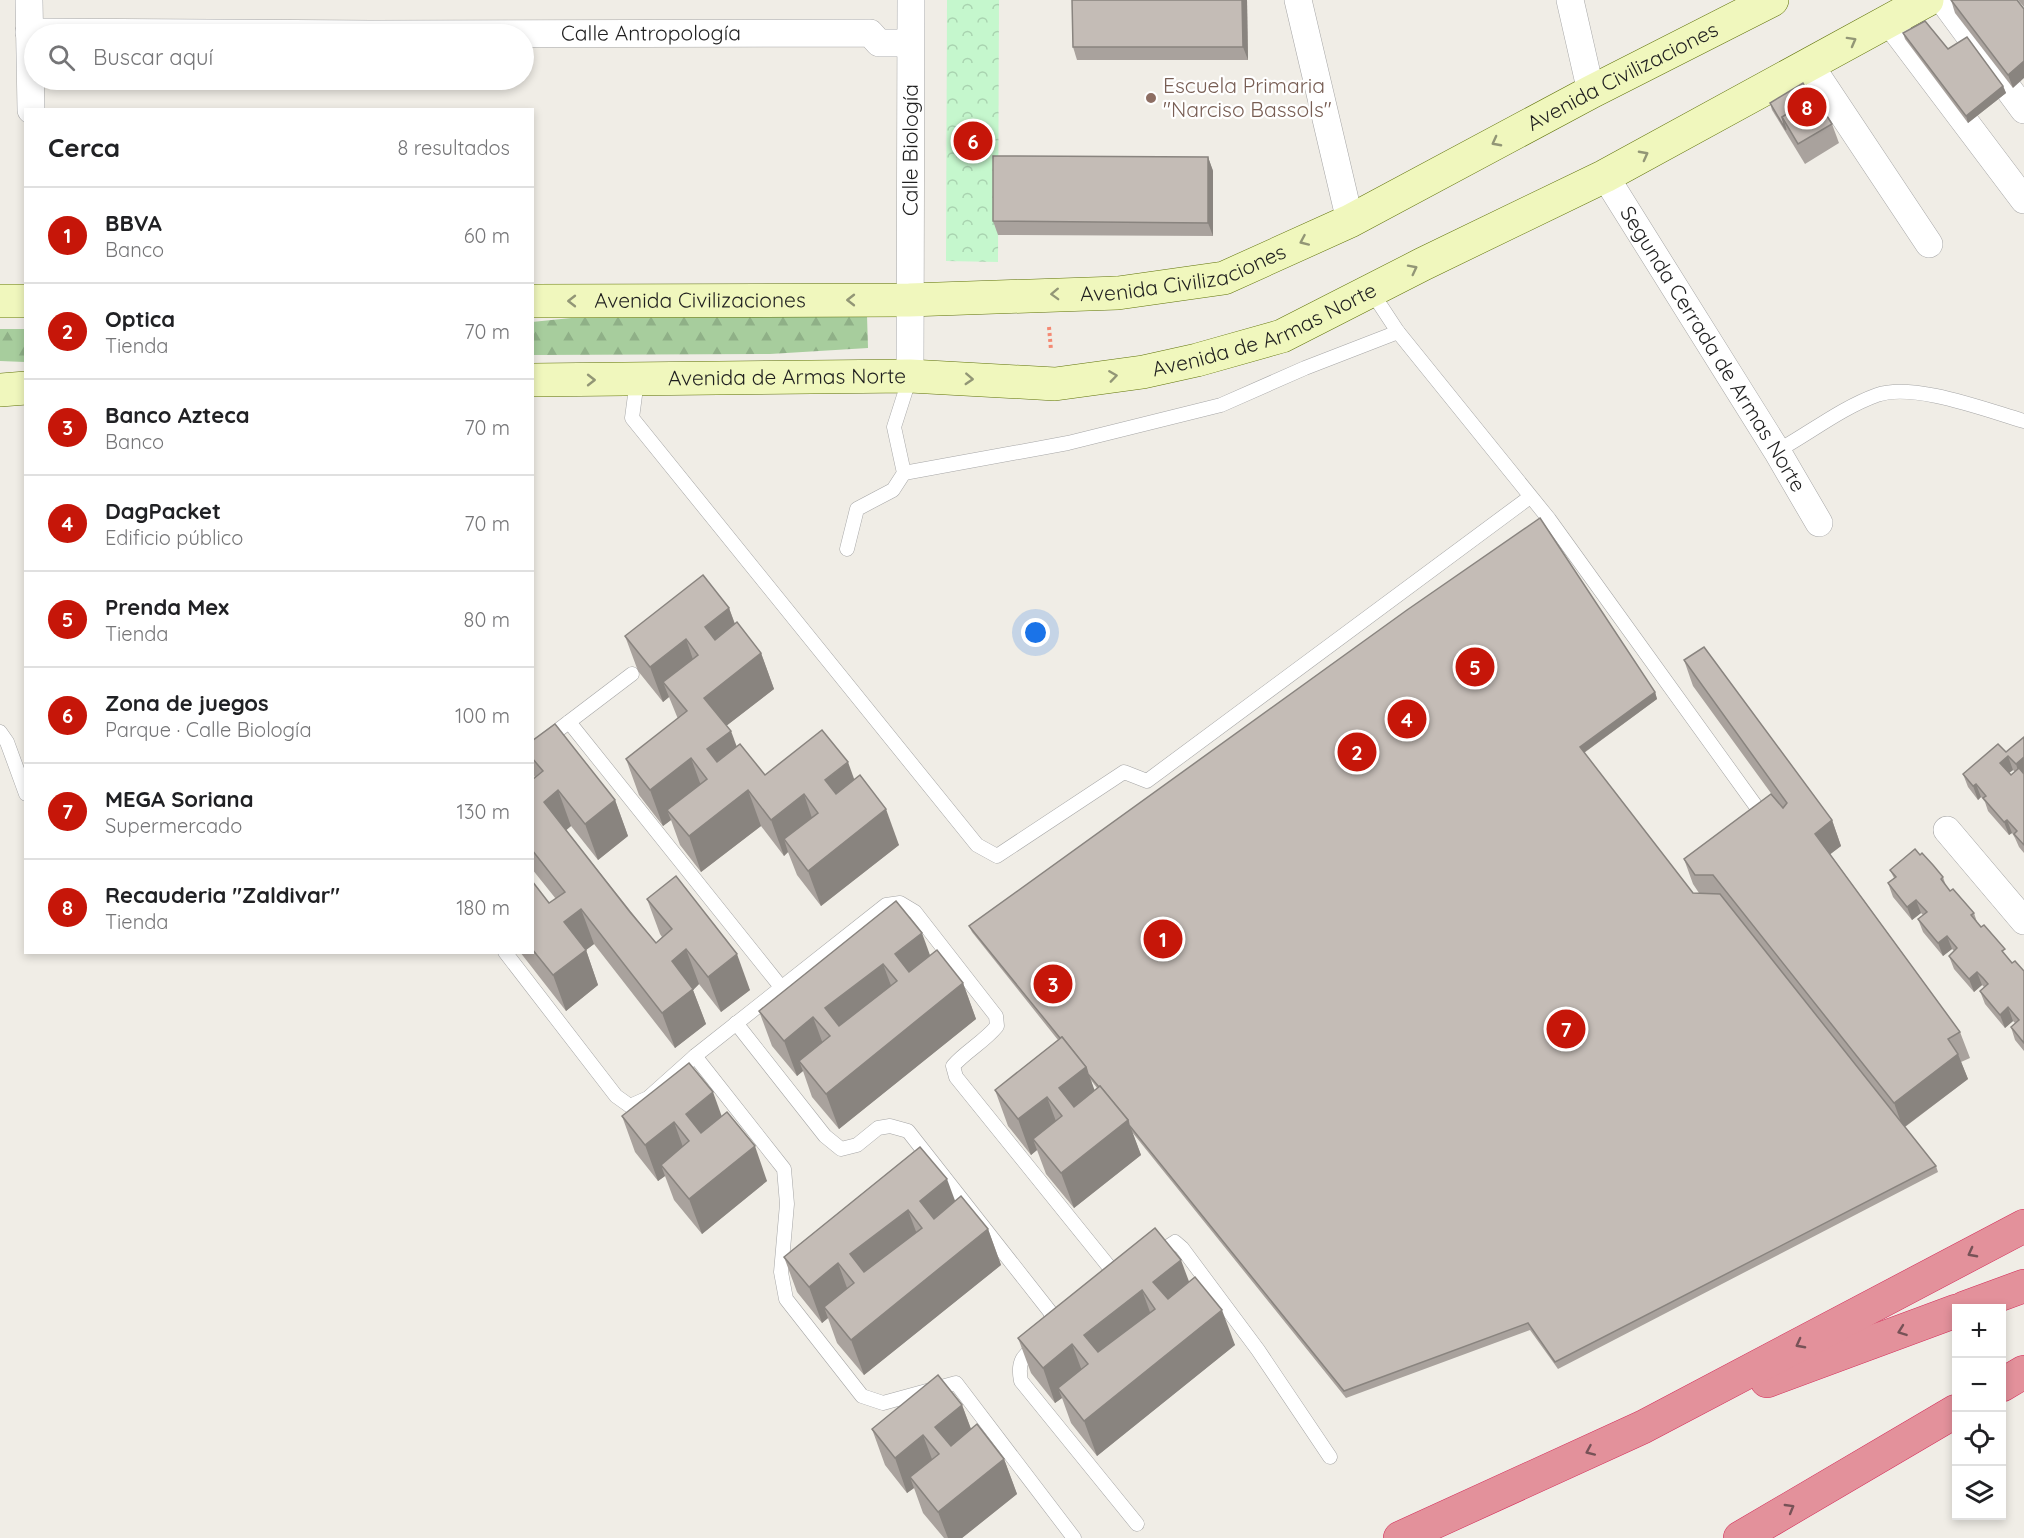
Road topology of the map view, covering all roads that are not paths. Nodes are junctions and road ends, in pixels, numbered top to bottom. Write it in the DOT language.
graph roads {
  1 [pos="29,0"];
  2 [pos="910,0"];
  3 [pos="1298,0"];
  4 [pos="1570,0"];
  5 [pos="1772,0"];
  6 [pos="1927,0"];
  7 [pos="1943,0"];
  8 [pos="1889,21"];
  9 [pos="29,24"];
  10 [pos="534,34"];
  11 [pos="910,43"];
  12 [pos="1810,65"];
  13 [pos="30,90"];
  14 [pos="1591,92"];
  15 [pos="31,108"];
  16 [pos="2024,110"];
  17 [pos="1605,176"];
  18 [pos="2024,200"];
  19 [pos="1350,221"];
  20 [pos="1929,244"];
  21 [pos="1371,291"];
  22 [pos="909,300"];
  23 [pos="0,301"];
  24 [pos="534,301"];
  25 [pos="24,302"];
  26 [pos="1398,332"];
  27 [pos="910,376"];
  28 [pos="637,380"];
  29 [pos="534,381"];
  30 [pos="24,388"];
  31 [pos="0,390"];
  32 [pos="2024,421"];
  33 [pos="1777,452"];
  34 [pos="904,473"];
  35 [pos="1530,497"];
  36 [pos="1819,524"];
  37 [pos="847,549"];
  38 [pos="632,674"];
  39 [pos="569,722"];
  40 [pos="0,732"];
  41 [pos="534,748"];
  42 [pos="24,789"];
  43 [pos="1758,809"];
  44 [pos="1947,830"];
  45 [pos="2024,921"];
  46 [pos="507,954"];
  47 [pos="781,987"];
  48 [pos="736,1023"];
  49 [pos="695,1056"];
  50 [pos="2024,1226"];
  51 [pos="2024,1286"];
  52 [pos="1975,1304"];
  53 [pos="1952,1312"];
  54 [pos="2024,1372"];
  55 [pos="2006,1382"];
  56 [pos="1954,1412"];
  57 [pos="1643,1427"];
  58 [pos="1330,1457"];
  59 [pos="1137,1524"];
  60 [pos="1074,1538"];
  61 [pos="1400,1538"];
  62 [pos="1740,1538"];
  1 -- 9 [label="street"];
  2 -- 11 [label="street, Calle Biología"];
  3 -- 19 [label="street"];
  4 -- 14 [label="street"];
  5 -- 14 [label="main road, Avenida Civilizaciones"];
  6 -- 8 [label="main road, Avenida de Armas Norte"];
  7 -- 16 [label="street"];
  12 -- 8 [label="main road, Avenida de Armas Norte, one-way"];
  8 -- 18 [label="street"];
  10 -- 11 [label="street, Calle Antropología"];
  11 -- 22 [label="street, Calle Biología"];
  17 -- 12 [label="main road, Avenida de Armas Norte, one-way"];
  12 -- 20 [label="street"];
  13 -- 15 [label="street"];
  14 -- 19 [label="main road, Avenida Civilizaciones, one-way"];
  21 -- 17 [label="main road, Avenida de Armas Norte, one-way"];
  17 -- 33 [label="street, Segunda Cerrada de Armas Norte"];
  19 -- 22 [label="main road, Avenida Civilizaciones, one-way"];
  21 -- 26 [label="lane"];
  27 -- 21 [label="main road, Avenida de Armas Norte, one-way"];
  22 -- 24 [label="main road, Avenida Civilizaciones, one-way"];
  22 -- 27 [label="street, Calle Biología"];
  23 -- 25 [label="main road"];
  26 -- 34 [label="lane"];
  26 -- 35 [label="lane"];
  27 -- 28 [label="main road, Avenida de Armas Norte"];
  27 -- 34 [label="lane"];
  29 -- 28 [label="main road, Avenida de Armas Norte, one-way"];
  28 -- 35 [label="lane"];
  30 -- 31 [label="main road"];
  32 -- 33 [label="lane"];
  33 -- 36 [label="street, Segunda Cerrada de Armas Norte"];
  34 -- 37 [label="lane"];
  35 -- 43 [label="lane"];
  38 -- 39 [label="lane"];
  39 -- 41 [label="lane"];
  39 -- 47 [label="lane"];
  40 -- 42 [label="lane"];
  44 -- 45 [label="street"];
  46 -- 49 [label="lane"];
  47 -- 48 [label="lane"];
  47 -- 58 [label="lane"];
  48 -- 49 [label="lane"];
  48 -- 59 [label="lane"];
  49 -- 60 [label="lane"];
  50 -- 57 [label="highway, one-way"];
  51 -- 52 [label="highway"];
  53 -- 57 [label="highway, one-way"];
  54 -- 55 [label="highway"];
  62 -- 56 [label="highway, one-way"];
  57 -- 61 [label="highway, one-way"];
}
